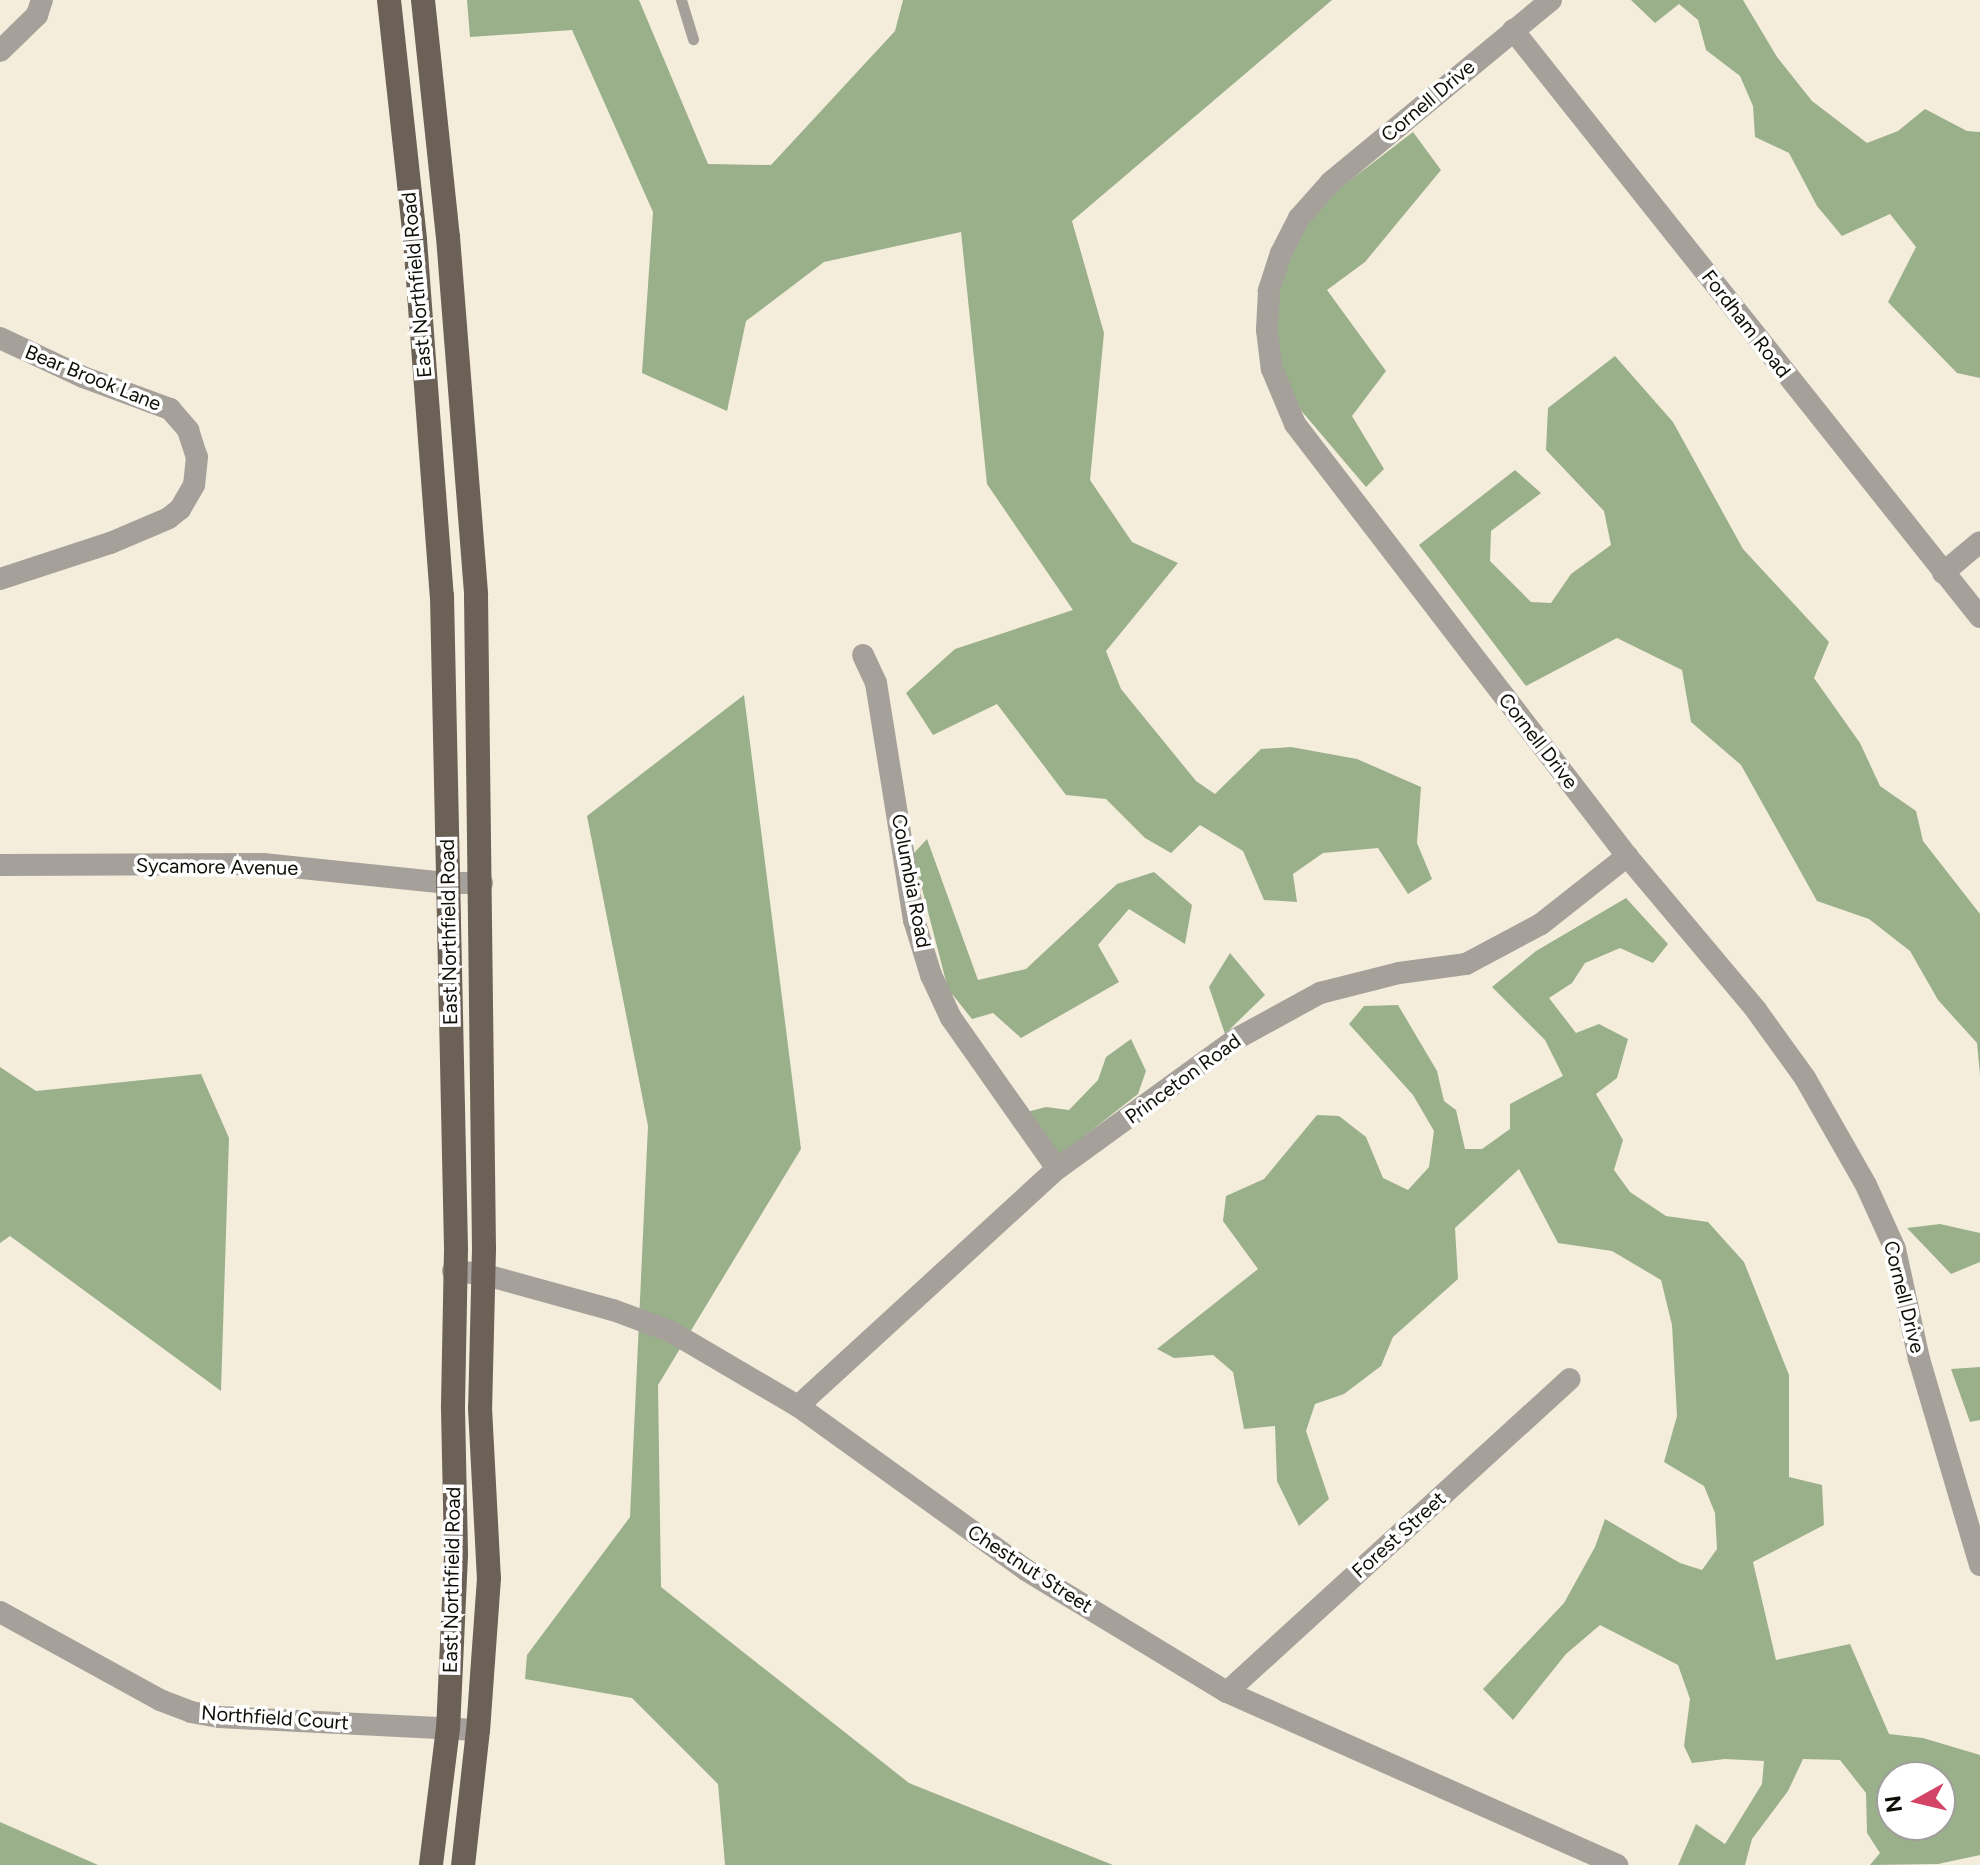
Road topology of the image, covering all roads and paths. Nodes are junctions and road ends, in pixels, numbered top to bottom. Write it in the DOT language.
graph roads {
  1 [pos="42,0"];
  2 [pos="389,0"];
  3 [pos="423,0"];
  4 [pos="681,0"];
  5 [pos="1551,0"];
  6 [pos="426,29"];
  7 [pos="1513,30"];
  8 [pos="393,33"];
  9 [pos="693,39"];
  10 [pos="0,51"];
  11 [pos="454,312"];
  12 [pos="421,319"];
  13 [pos="0,338"];
  14 [pos="1980,542"];
  15 [pos="1943,573"];
  16 [pos="0,579"];
  17 [pos="476,595"];
  18 [pos="442,596"];
  19 [pos="1980,617"];
  20 [pos="863,655"];
  21 [pos="1627,856"];
  22 [pos="0,865"];
  23 [pos="448,883"];
  24 [pos="482,883"];
  25 [pos="1057,1169"];
  26 [pos="453,1271"];
  27 [pos="482,1274"];
  28 [pos="1570,1379"];
  29 [pos="798,1406"];
  30 [pos="1980,1565"];
  31 [pos="0,1612"];
  32 [pos="1227,1692"];
  33 [pos="448,1728"];
  34 [pos="478,1730"];
  35 [pos="431,1865"];
  36 [pos="463,1865"];
  37 [pos="1617,1865"];
  1 -- 10 [label="street"];
  2 -- 8 [label="main road, East Northfield Road"];
  3 -- 6 [label="main road, East Northfield Road"];
  4 -- 9 [label="lane"];
  5 -- 7 [label="street, Cornell Drive"];
  6 -- 8 [label="main road"];
  6 -- 11 [label="main road, East Northfield Road"];
  7 -- 15 [label="street, Fordham Road"];
  7 -- 21 [label="street, Cornell Drive"];
  8 -- 12 [label="main road, East Northfield Road"];
  11 -- 12 [label="main road"];
  11 -- 17 [label="main road, East Northfield Road"];
  12 -- 18 [label="main road, East Northfield Road"];
  13 -- 16 [label="street, Bear Brook Lane"];
  14 -- 15 [label="street"];
  15 -- 19 [label="street, Fordham Road"];
  17 -- 18 [label="main road"];
  17 -- 24 [label="main road, East Northfield Road"];
  18 -- 23 [label="main road, East Northfield Road"];
  20 -- 25 [label="street, Columbia Road"];
  21 -- 25 [label="street, Princeton Road"];
  21 -- 30 [label="street, Cornell Drive"];
  22 -- 23 [label="street, Sycamore Avenue"];
  23 -- 24 [label="street, Sycamore Avenue"];
  23 -- 26 [label="main road, East Northfield Road"];
  24 -- 27 [label="main road, East Northfield Road"];
  25 -- 29 [label="street, Princeton Road"];
  26 -- 27 [label="street, Chestnut Street"];
  26 -- 33 [label="main road, East Northfield Road"];
  27 -- 29 [label="street, Chestnut Street"];
  27 -- 34 [label="main road, East Northfield Road"];
  28 -- 32 [label="street, Forest Street"];
  29 -- 32 [label="street, Chestnut Street"];
  31 -- 33 [label="street, Northfield Court"];
  32 -- 37 [label="street, Chestnut Street"];
  33 -- 34 [label="street, Northfield Court"];
  33 -- 35 [label="main road, East Northfield Road"];
  34 -- 36 [label="main road, East Northfield Road"];
}
